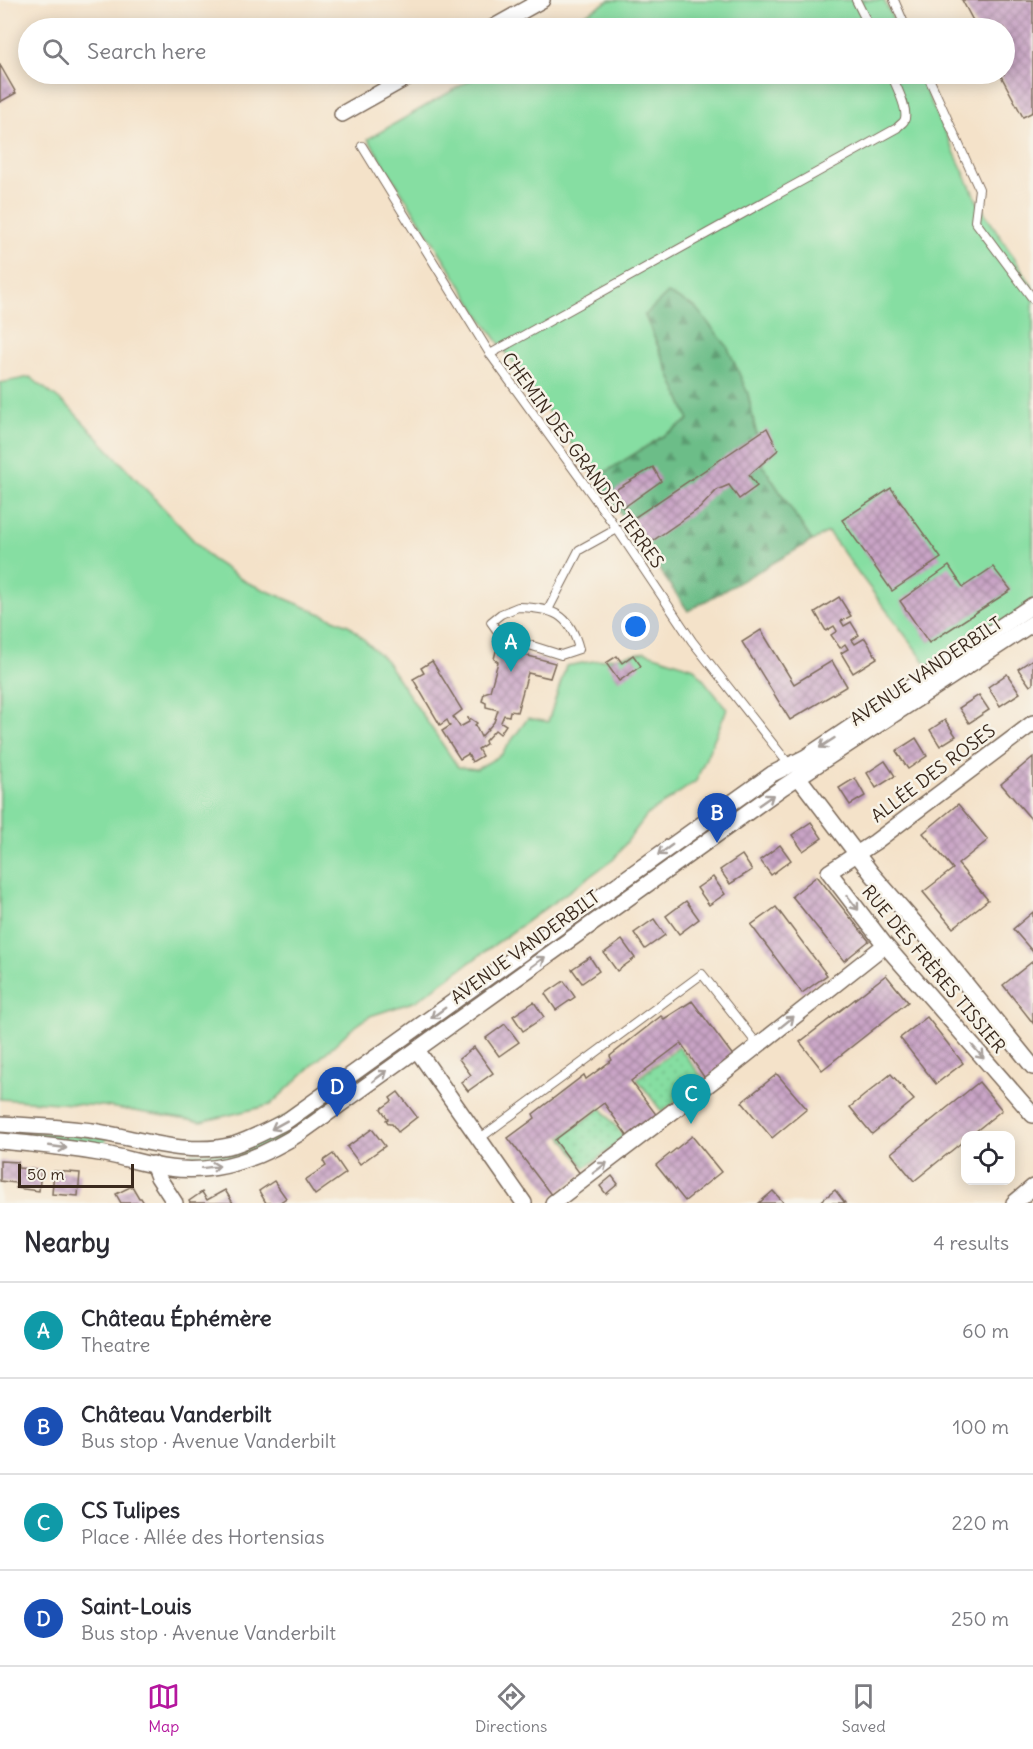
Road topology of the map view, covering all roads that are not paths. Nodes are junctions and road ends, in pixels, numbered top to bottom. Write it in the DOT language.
graph roads {
  1 [pos="542,0"];
  2 [pos="856,0"];
  3 [pos="894,0"];
  4 [pos="510,18"];
  5 [pos="865,18"];
  6 [pos="902,18"];
  7 [pos="395,84"];
  8 [pos="896,84"];
  9 [pos="932,84"];
  10 [pos="342,114"];
  11 [pos="362,146"];
  12 [pos="1033,299"];
  13 [pos="490,354"];
  14 [pos="618,529"];
  15 [pos="1033,605"];
  16 [pos="548,610"];
  17 [pos="1033,623"];
  18 [pos="1033,723"];
  19 [pos="795,772"];
  20 [pos="851,858"];
  21 [pos="885,945"];
  22 [pos="406,1035"];
  23 [pos="758,1046"];
  24 [pos="417,1050"];
  25 [pos="1033,1067"];
  26 [pos="1033,1115"];
  27 [pos="0,1124"];
  28 [pos="479,1139"];
  29 [pos="0,1141"];
  30 [pos="151,1143"];
  31 [pos="153,1164"];
  32 [pos="1033,1187"];
  33 [pos="175,1203"];
  34 [pos="524,1203"];
  35 [pos="554,1203"];
  36 [pos="1014,1203"];
  1 -- 4 [label="street"];
  2 -- 5 [label="lane"];
  3 -- 6 [label="lane"];
  7 -- 10 [label="street"];
  8 -- 13 [label="lane"];
  9 -- 12 [label="lane"];
  11 -- 13 [label="lane, CHEMIN DES GRANDES TERRES"];
  13 -- 14 [label="lane, CHEMIN DES GRANDES TERRES"];
  14 -- 16 [label="lane"];
  14 -- 19 [label="lane, CHEMIN DES GRANDES TERRES"];
  15 -- 19 [label="street, AVENUE VANDERBILT, one-way"];
  16 -- 16 [label="lane"];
  17 -- 19 [label="street, AVENUE VANDERBILT"];
  18 -- 20 [label="street, ALLÉE DES ROSES"];
  19 -- 20 [label="street, RUE DES FRÈRES TISSIER"];
  19 -- 22 [label="street, AVENUE VANDERBILT, one-way"];
  24 -- 19 [label="street, AVENUE VANDERBILT, one-way"];
  20 -- 21 [label="street, RUE DES FRÈRES TISSIER, one-way"];
  20 -- 25 [label="street, RUE DES FRÈRES TISSIER"];
  23 -- 21 [label="street, one-way"];
  21 -- 26 [label="street, RUE DES FRÈRES TISSIER, one-way"];
  22 -- 24 [label="lane"];
  22 -- 30 [label="street, AVENUE VANDERBILT, one-way"];
  23 -- 28 [label="lane"];
  35 -- 23 [label="street, one-way"];
  24 -- 28 [label="street"];
  31 -- 24 [label="street, AVENUE VANDERBILT, one-way"];
  27 -- 30 [label="street, AVENUE VANDERBILT"];
  28 -- 34 [label="street"];
  29 -- 31 [label="street, AVENUE VANDERBILT, one-way"];
  30 -- 31 [label="lane"];
  31 -- 33 [label="street"];
  32 -- 36 [label="street"];
}
